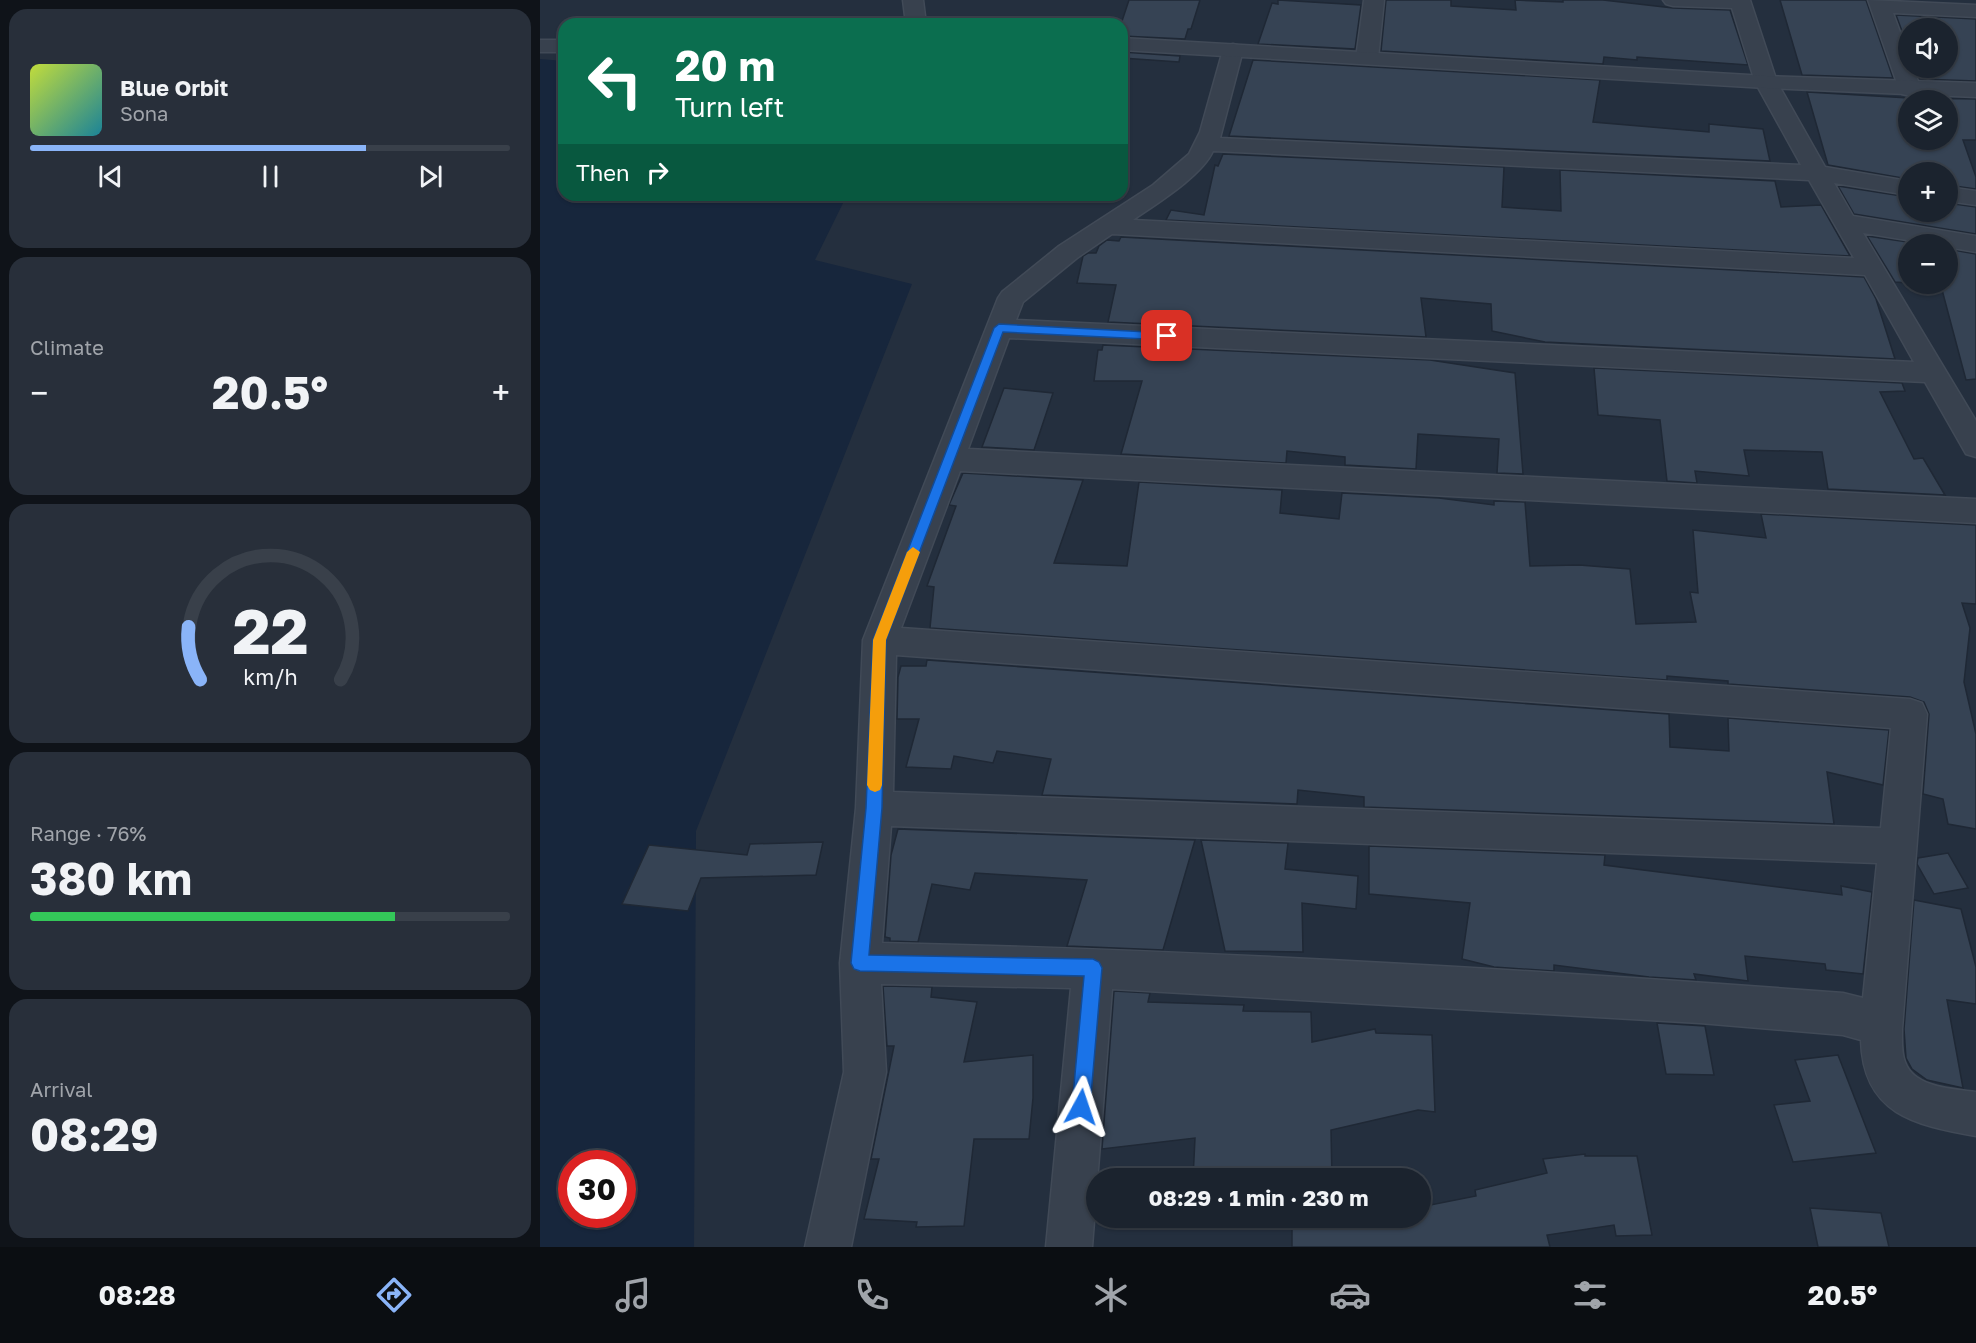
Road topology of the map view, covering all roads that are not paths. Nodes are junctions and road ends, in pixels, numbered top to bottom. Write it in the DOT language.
graph roads {
  1 [pos="913,0"];
  2 [pos="1374,0"];
  3 [pos="1672,0"];
  4 [pos="1740,1"];
  5 [pos="1879,3"];
  6 [pos="1976,11"];
  7 [pos="914,18"];
  8 [pos="1128,44"];
  9 [pos="540,45"];
  10 [pos="558,46"];
  11 [pos="1233,50"];
  12 [pos="1367,58"];
  13 [pos="1766,82"];
  14 [pos="1910,89"];
  15 [pos="1976,90"];
  16 [pos="1205,144"];
  17 [pos="1816,173"];
  18 [pos="1898,186"];
  19 [pos="1958,196"];
  20 [pos="1976,198"];
  21 [pos="1844,222"];
  22 [pos="1106,226"];
  23 [pos="1976,244"];
  24 [pos="1873,267"];
  25 [pos="999,328"];
  26 [pos="1932,373"];
  27 [pos="1976,446"];
  28 [pos="949,459"];
  29 [pos="1976,511"];
  30 [pos="880,640"];
  31 [pos="874,808"];
  32 [pos="1898,846"];
  33 [pos="860,963"];
  34 [pos="1093,968"];
  35 [pos="1881,1029"];
  36 [pos="1976,1114"];
  37 [pos="828,1247"];
  38 [pos="1069,1247"];
  1 -- 7 [label="street"];
  2 -- 12 [label="street"];
  3 -- 4 [label="street"];
  4 -- 13 [label="street"];
  5 -- 6 [label="street"];
  5 -- 14 [label="street"];
  8 -- 11 [label="street"];
  9 -- 10 [label="street"];
  11 -- 12 [label="street"];
  11 -- 16 [label="street"];
  12 -- 13 [label="street"];
  13 -- 14 [label="street"];
  13 -- 17 [label="street"];
  14 -- 15 [label="street"];
  16 -- 17 [label="street"];
  16 -- 22 [label="street"];
  17 -- 18 [label="street"];
  17 -- 21 [label="street"];
  19 -- 20 [label="street"];
  21 -- 23 [label="street"];
  21 -- 24 [label="street"];
  22 -- 24 [label="street"];
  22 -- 25 [label="street"];
  24 -- 26 [label="street"];
  25 -- 26 [label="street"];
  25 -- 28 [label="street"];
  26 -- 27 [label="street"];
  28 -- 29 [label="street"];
  28 -- 30 [label="street"];
  30 -- 31 [label="street"];
  30 -- 32 [label="street"];
  31 -- 32 [label="street"];
  31 -- 33 [label="street"];
  32 -- 35 [label="street"];
  33 -- 34 [label="street"];
  33 -- 37 [label="street"];
  34 -- 35 [label="street"];
  34 -- 38 [label="street"];
  35 -- 36 [label="street"];
}
